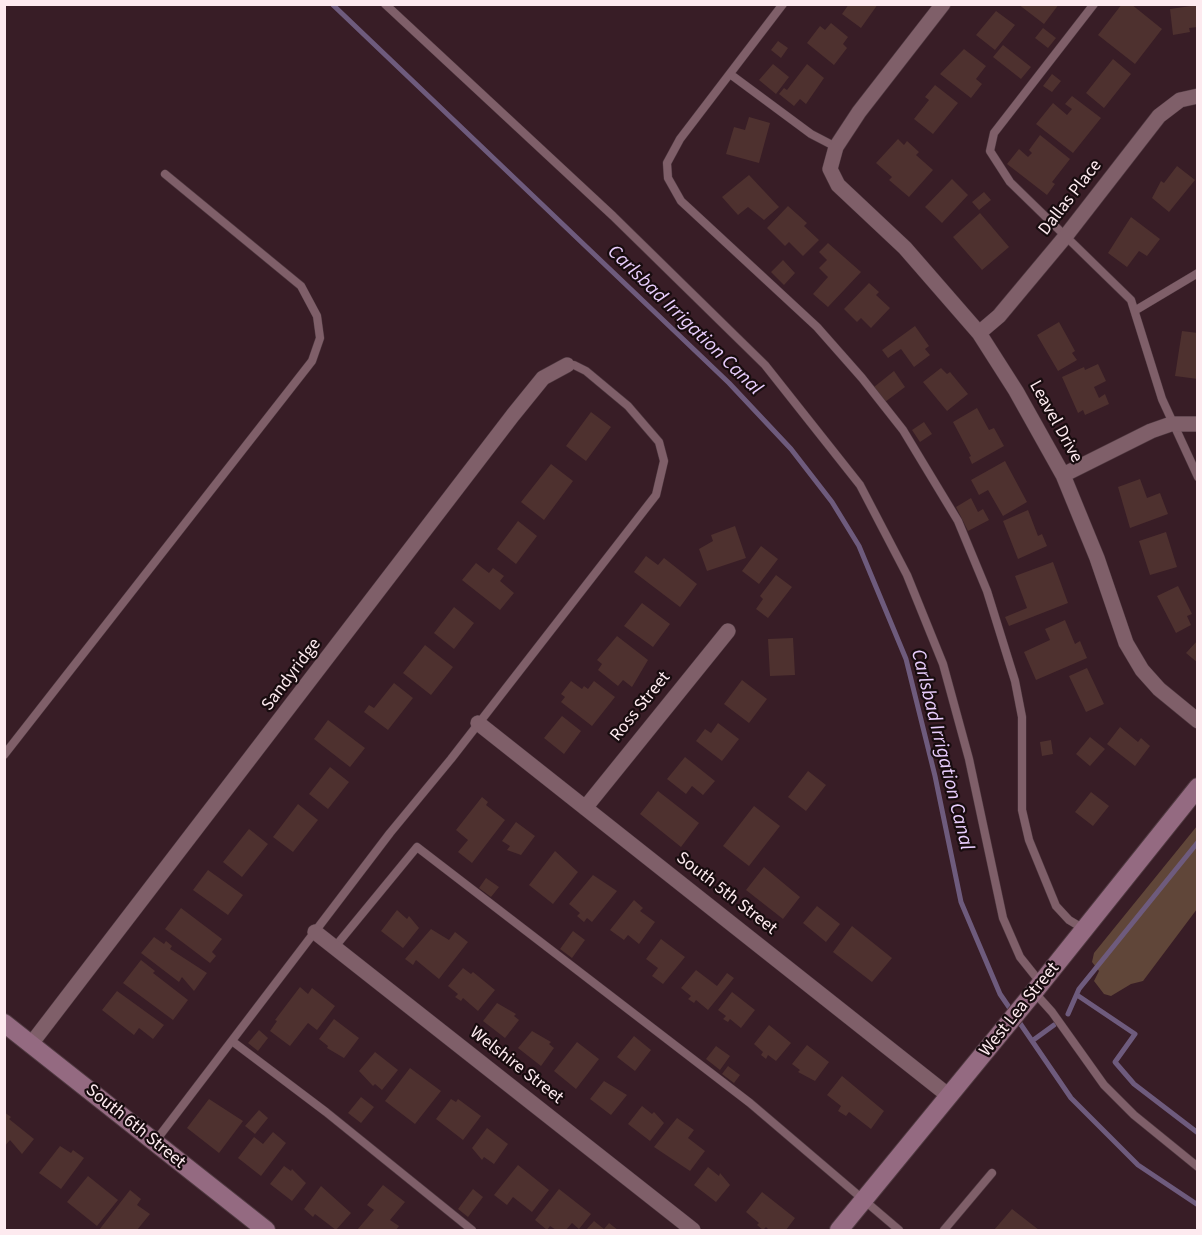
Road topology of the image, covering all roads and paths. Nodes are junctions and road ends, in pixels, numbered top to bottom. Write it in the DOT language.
graph roads {
  1 [pos="385,4"];
  2 [pos="783,4"];
  3 [pos="943,4"];
  4 [pos="1094,4"];
  5 [pos="730,74"];
  6 [pos="1197,96"];
  7 [pos="836,147"];
  8 [pos="165,174"];
  9 [pos="1065,237"];
  10 [pos="1197,273"];
  11 [pos="1136,310"];
  12 [pos="979,333"];
  13 [pos="567,365"];
  14 [pos="1171,424"];
  15 [pos="1197,424"];
  16 [pos="1063,475"];
  17 [pos="1197,477"];
  18 [pos="728,631"];
  19 [pos="1197,721"];
  20 [pos="478,723"];
  21 [pos="4,755"];
  22 [pos="1197,787"];
  23 [pos="585,808"];
  24 [pos="1084,930"];
  25 [pos="315,932"];
  26 [pos="334,948"];
  27 [pos="1038,988"];
  28 [pos="4,1023"];
  29 [pos="232,1041"];
  30 [pos="31,1044"];
  31 [pos="949,1096"];
  32 [pos="154,1143"];
  33 [pos="1197,1167"];
  34 [pos="992,1173"];
  35 [pos="863,1201"];
  36 [pos="266,1230"];
  37 [pos="472,1230"];
  38 [pos="693,1230"];
  39 [pos="839,1230"];
  40 [pos="899,1230"];
  41 [pos="944,1230"];
  1 -- 27 [label="lane"];
  2 -- 5 [label="lane"];
  3 -- 7 [label="street"];
  4 -- 9 [label="lane"];
  5 -- 7 [label="lane"];
  5 -- 24 [label="lane"];
  6 -- 9 [label="street, Dallas Place"];
  7 -- 12 [label="street, Leavel Drive"];
  8 -- 21 [label="lane"];
  9 -- 11 [label="lane"];
  9 -- 12 [label="street, Dallas Place"];
  10 -- 11 [label="lane"];
  11 -- 14 [label="lane"];
  12 -- 16 [label="street, Leavel Drive"];
  13 -- 20 [label="lane"];
  13 -- 30 [label="street, Sandyridge"];
  14 -- 15 [label="street"];
  14 -- 16 [label="street"];
  14 -- 17 [label="lane"];
  16 -- 19 [label="street, Leavel Drive"];
  18 -- 23 [label="street, Ross Street"];
  20 -- 23 [label="street, South 5th Street"];
  20 -- 25 [label="lane"];
  22 -- 24 [label="main road, West Lea Street"];
  23 -- 31 [label="street, South 5th Street"];
  24 -- 27 [label="main road, West Lea Street"];
  25 -- 26 [label="street, Welshire Street"];
  25 -- 29 [label="lane"];
  26 -- 35 [label="lane"];
  26 -- 38 [label="street, Welshire Street"];
  27 -- 31 [label="main road, West Lea Street"];
  27 -- 33 [label="lane"];
  28 -- 30 [label="main road, South 6th Street"];
  29 -- 32 [label="lane"];
  29 -- 37 [label="lane"];
  30 -- 32 [label="main road, South 6th Street"];
  31 -- 35 [label="main road, West Lea Street"];
  32 -- 36 [label="main road, South 6th Street"];
  34 -- 41 [label="lane"];
  35 -- 39 [label="main road, West Lea Street"];
  35 -- 40 [label="lane"];
}
